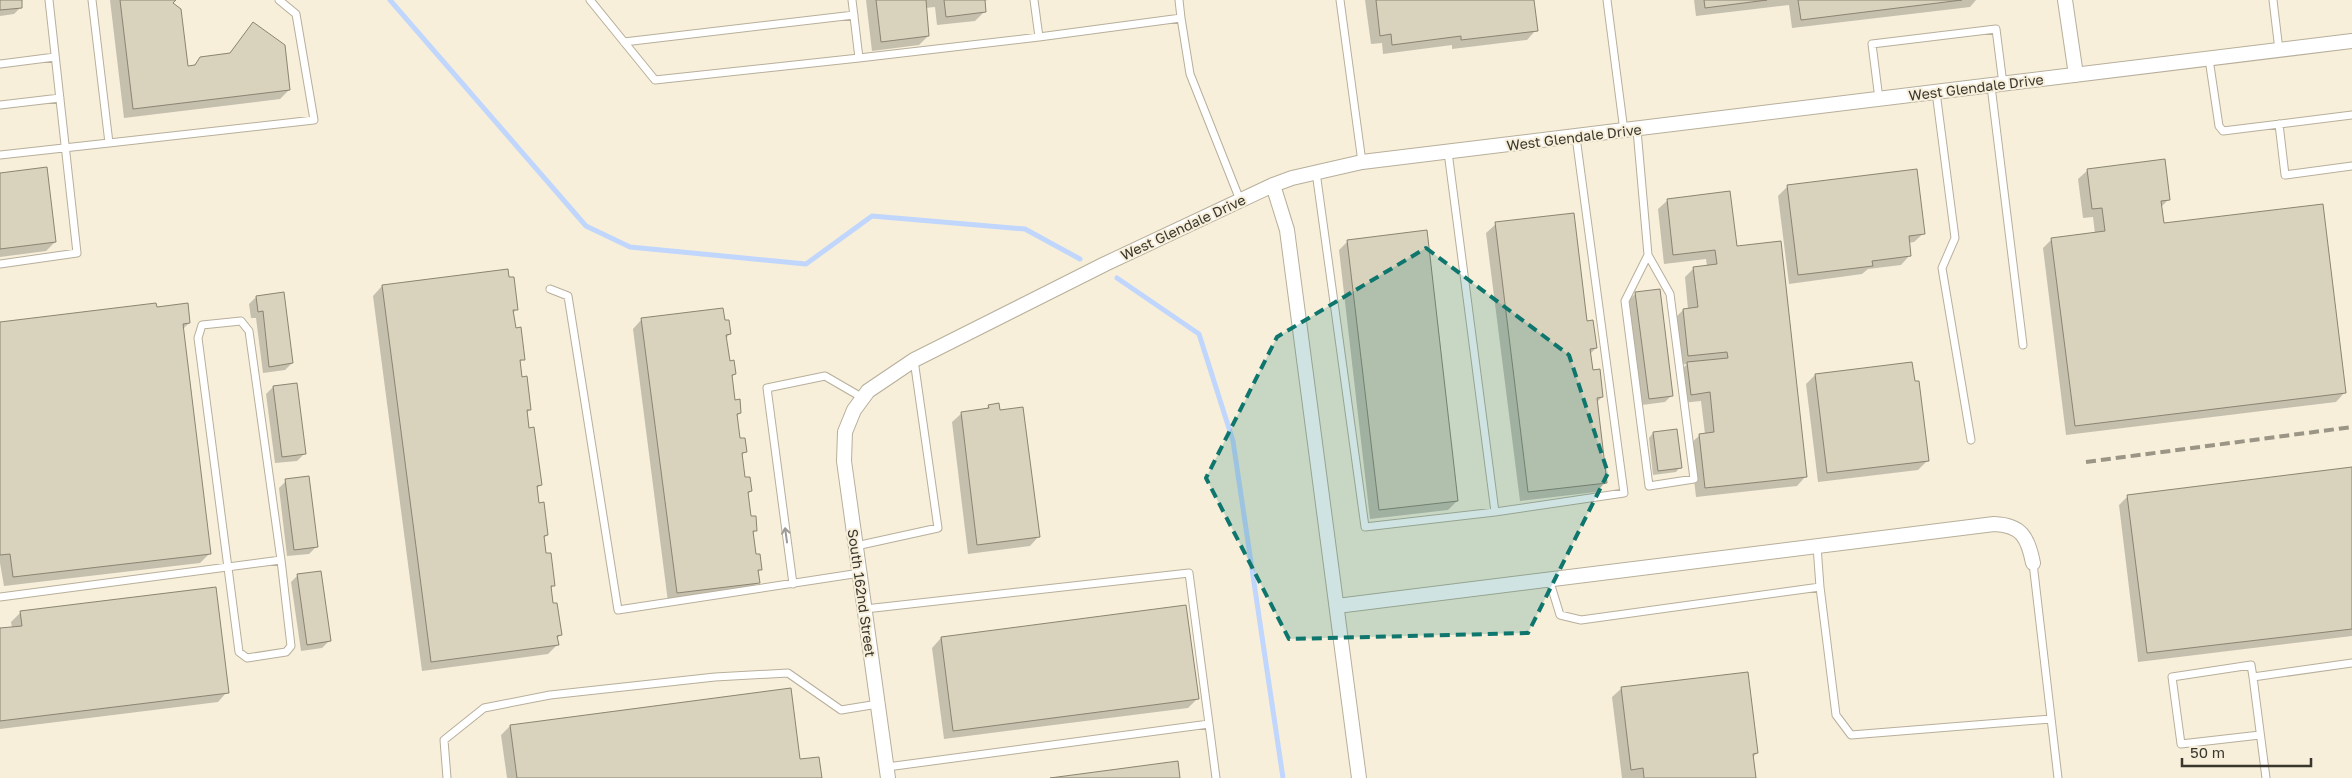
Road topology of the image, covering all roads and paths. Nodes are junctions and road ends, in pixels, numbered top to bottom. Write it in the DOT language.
graph roads {
  1 [pos="49,0"];
  2 [pos="92,0"];
  3 [pos="279,0"];
  4 [pos="590,0"];
  5 [pos="852,0"];
  6 [pos="1034,0"];
  7 [pos="1179,0"];
  8 [pos="1340,0"];
  9 [pos="1608,0"];
  10 [pos="2065,0"];
  11 [pos="2273,0"];
  12 [pos="854,15"];
  13 [pos="1182,18"];
  14 [pos="1039,37"];
  15 [pos="2352,41"];
  16 [pos="624,42"];
  17 [pos="2279,50"];
  18 [pos="55,57"];
  19 [pos="859,58"];
  20 [pos="2210,59"];
  21 [pos="0,64"];
  22 [pos="2076,75"];
  23 [pos="1997,85"];
  24 [pos="1936,92"];
  25 [pos="60,98"];
  26 [pos="1879,99"];
  27 [pos="0,106"];
  28 [pos="2352,115"];
  29 [pos="2279,124"];
  30 [pos="1631,130"];
  31 [pos="1576,137"];
  32 [pos="109,143"];
  33 [pos="65,147"];
  34 [pos="1448,152"];
  35 [pos="0,155"];
  36 [pos="1362,162"];
  37 [pos="2352,166"];
  38 [pos="1316,172"];
  39 [pos="1273,185"];
  40 [pos="1240,200"];
  41 [pos="1648,255"];
  42 [pos="0,264"];
  43 [pos="550,290"];
  44 [pos="2024,345"];
  45 [pos="914,360"];
  46 [pos="863,398"];
  47 [pos="854,410"];
  48 [pos="1971,440"];
  49 [pos="1495,512"];
  50 [pos="856,546"];
  51 [pos="1817,546"];
  52 [pos="281,560"];
  53 [pos="2033,563"];
  54 [pos="228,566"];
  55 [pos="860,574"];
  56 [pos="1549,579"];
  57 [pos="793,584"];
  58 [pos="1820,587"];
  59 [pos="0,597"];
  60 [pos="1337,606"];
  61 [pos="865,609"];
  62 [pos="2352,663"];
  63 [pos="2253,677"];
  64 [pos="878,704"];
  65 [pos="2051,719"];
  66 [pos="1209,724"];
  67 [pos="2260,735"];
  68 [pos="887,772"];
  69 [pos="447,778"];
  70 [pos="1216,778"];
  71 [pos="1359,778"];
  72 [pos="2058,778"];
  73 [pos="2266,778"];
  1 -- 18 [label="lane"];
  2 -- 32 [label="lane"];
  3 -- 32 [label="lane"];
  4 -- 16 [label="lane"];
  5 -- 12 [label="lane"];
  6 -- 14 [label="lane"];
  7 -- 13 [label="lane"];
  8 -- 36 [label="lane"];
  9 -- 30 [label="lane"];
  10 -- 22 [label="street"];
  11 -- 17 [label="lane"];
  12 -- 16 [label="lane"];
  12 -- 19 [label="lane"];
  13 -- 14 [label="lane"];
  13 -- 40 [label="lane"];
  14 -- 19 [label="lane"];
  15 -- 17 [label="street, West Glendale Drive"];
  16 -- 19 [label="lane"];
  17 -- 20 [label="street, West Glendale Drive"];
  18 -- 21 [label="lane"];
  18 -- 25 [label="lane"];
  20 -- 22 [label="street, West Glendale Drive"];
  20 -- 29 [label="lane"];
  22 -- 23 [label="street, West Glendale Drive"];
  23 -- 24 [label="street, West Glendale Drive"];
  23 -- 26 [label="lane"];
  23 -- 44 [label="lane"];
  24 -- 26 [label="street, West Glendale Drive"];
  24 -- 48 [label="lane"];
  25 -- 27 [label="lane"];
  25 -- 33 [label="lane"];
  26 -- 30 [label="street, West Glendale Drive"];
  28 -- 29 [label="lane"];
  29 -- 37 [label="lane"];
  30 -- 31 [label="street, West Glendale Drive"];
  30 -- 41 [label="lane"];
  31 -- 34 [label="street, West Glendale Drive"];
  31 -- 49 [label="lane"];
  32 -- 33 [label="lane"];
  33 -- 35 [label="lane"];
  33 -- 42 [label="lane"];
  34 -- 36 [label="street, West Glendale Drive"];
  34 -- 49 [label="lane"];
  36 -- 38 [label="street, West Glendale Drive"];
  38 -- 39 [label="street, West Glendale Drive"];
  38 -- 49 [label="lane"];
  39 -- 40 [label="street, West Glendale Drive"];
  39 -- 60 [label="street"];
  40 -- 45 [label="street, West Glendale Drive"];
  41 -- 41 [label="lane"];
  43 -- 57 [label="lane"];
  45 -- 46 [label="street, West Glendale Drive"];
  45 -- 50 [label="lane"];
  46 -- 47 [label="street, West Glendale Drive"];
  57 -- 46 [label="lane, one-way"];
  47 -- 50 [label="street, South 162nd Street"];
  50 -- 55 [label="street, South 162nd Street"];
  51 -- 53 [label="street"];
  51 -- 56 [label="street"];
  51 -- 58 [label="lane"];
  52 -- 54 [label="lane"];
  52 -- 54 [label="lane"];
  52 -- 54 [label="lane"];
  53 -- 65 [label="lane"];
  54 -- 59 [label="lane"];
  55 -- 57 [label="lane"];
  55 -- 61 [label="street, South 162nd Street"];
  56 -- 58 [label="lane"];
  56 -- 60 [label="street"];
  58 -- 65 [label="lane"];
  60 -- 71 [label="street"];
  61 -- 64 [label="street, South 162nd Street"];
  61 -- 66 [label="lane"];
  62 -- 63 [label="lane"];
  63 -- 67 [label="lane"];
  63 -- 67 [label="lane"];
  64 -- 68 [label="street, South 162nd Street"];
  64 -- 69 [label="lane"];
  65 -- 72 [label="lane"];
  66 -- 68 [label="lane"];
  66 -- 70 [label="lane"];
  67 -- 73 [label="lane"];
}
